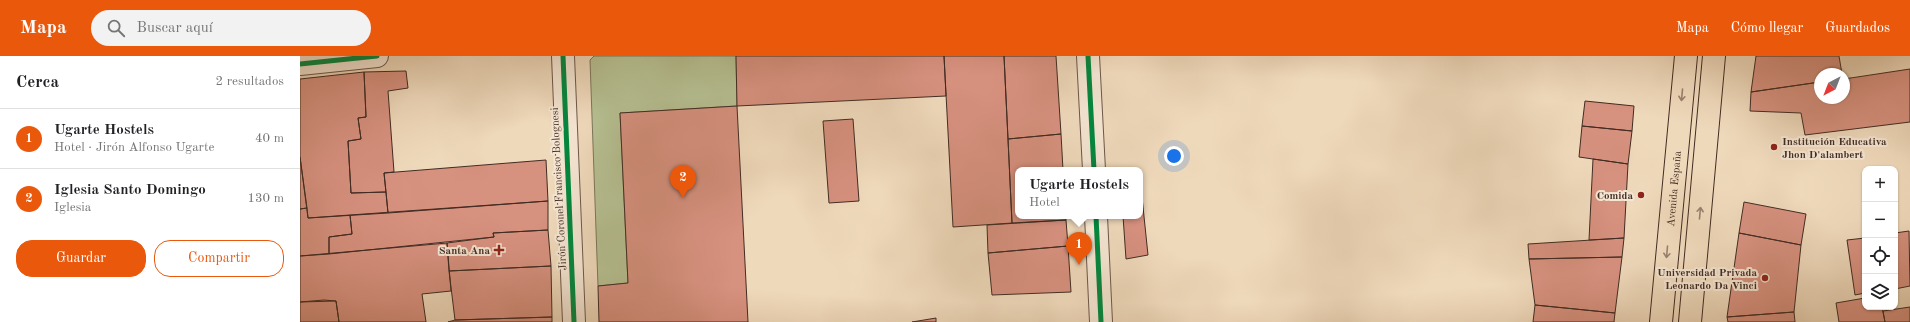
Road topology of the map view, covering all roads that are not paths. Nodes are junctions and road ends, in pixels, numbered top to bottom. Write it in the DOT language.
graph roads {
  1 [pos="378,56"];
  2 [pos="563,56"];
  3 [pos="1088,56"];
  4 [pos="1686,56"];
  5 [pos="1714,56"];
  6 [pos="300,64"];
  7 [pos="1094,167"];
  8 [pos="1096,219"];
  9 [pos="574,322"];
  10 [pos="1101,322"];
  11 [pos="1661,322"];
  12 [pos="1690,322"];
  1 -- 6 [label="street"];
  2 -- 9 [label="street, Jirón Coronel Francisco Bolognesi"];
  3 -- 7 [label="street"];
  4 -- 11 [label="main road, Avenida España, one-way"];
  12 -- 5 [label="main road, one-way"];
  8 -- 10 [label="street"];
}
